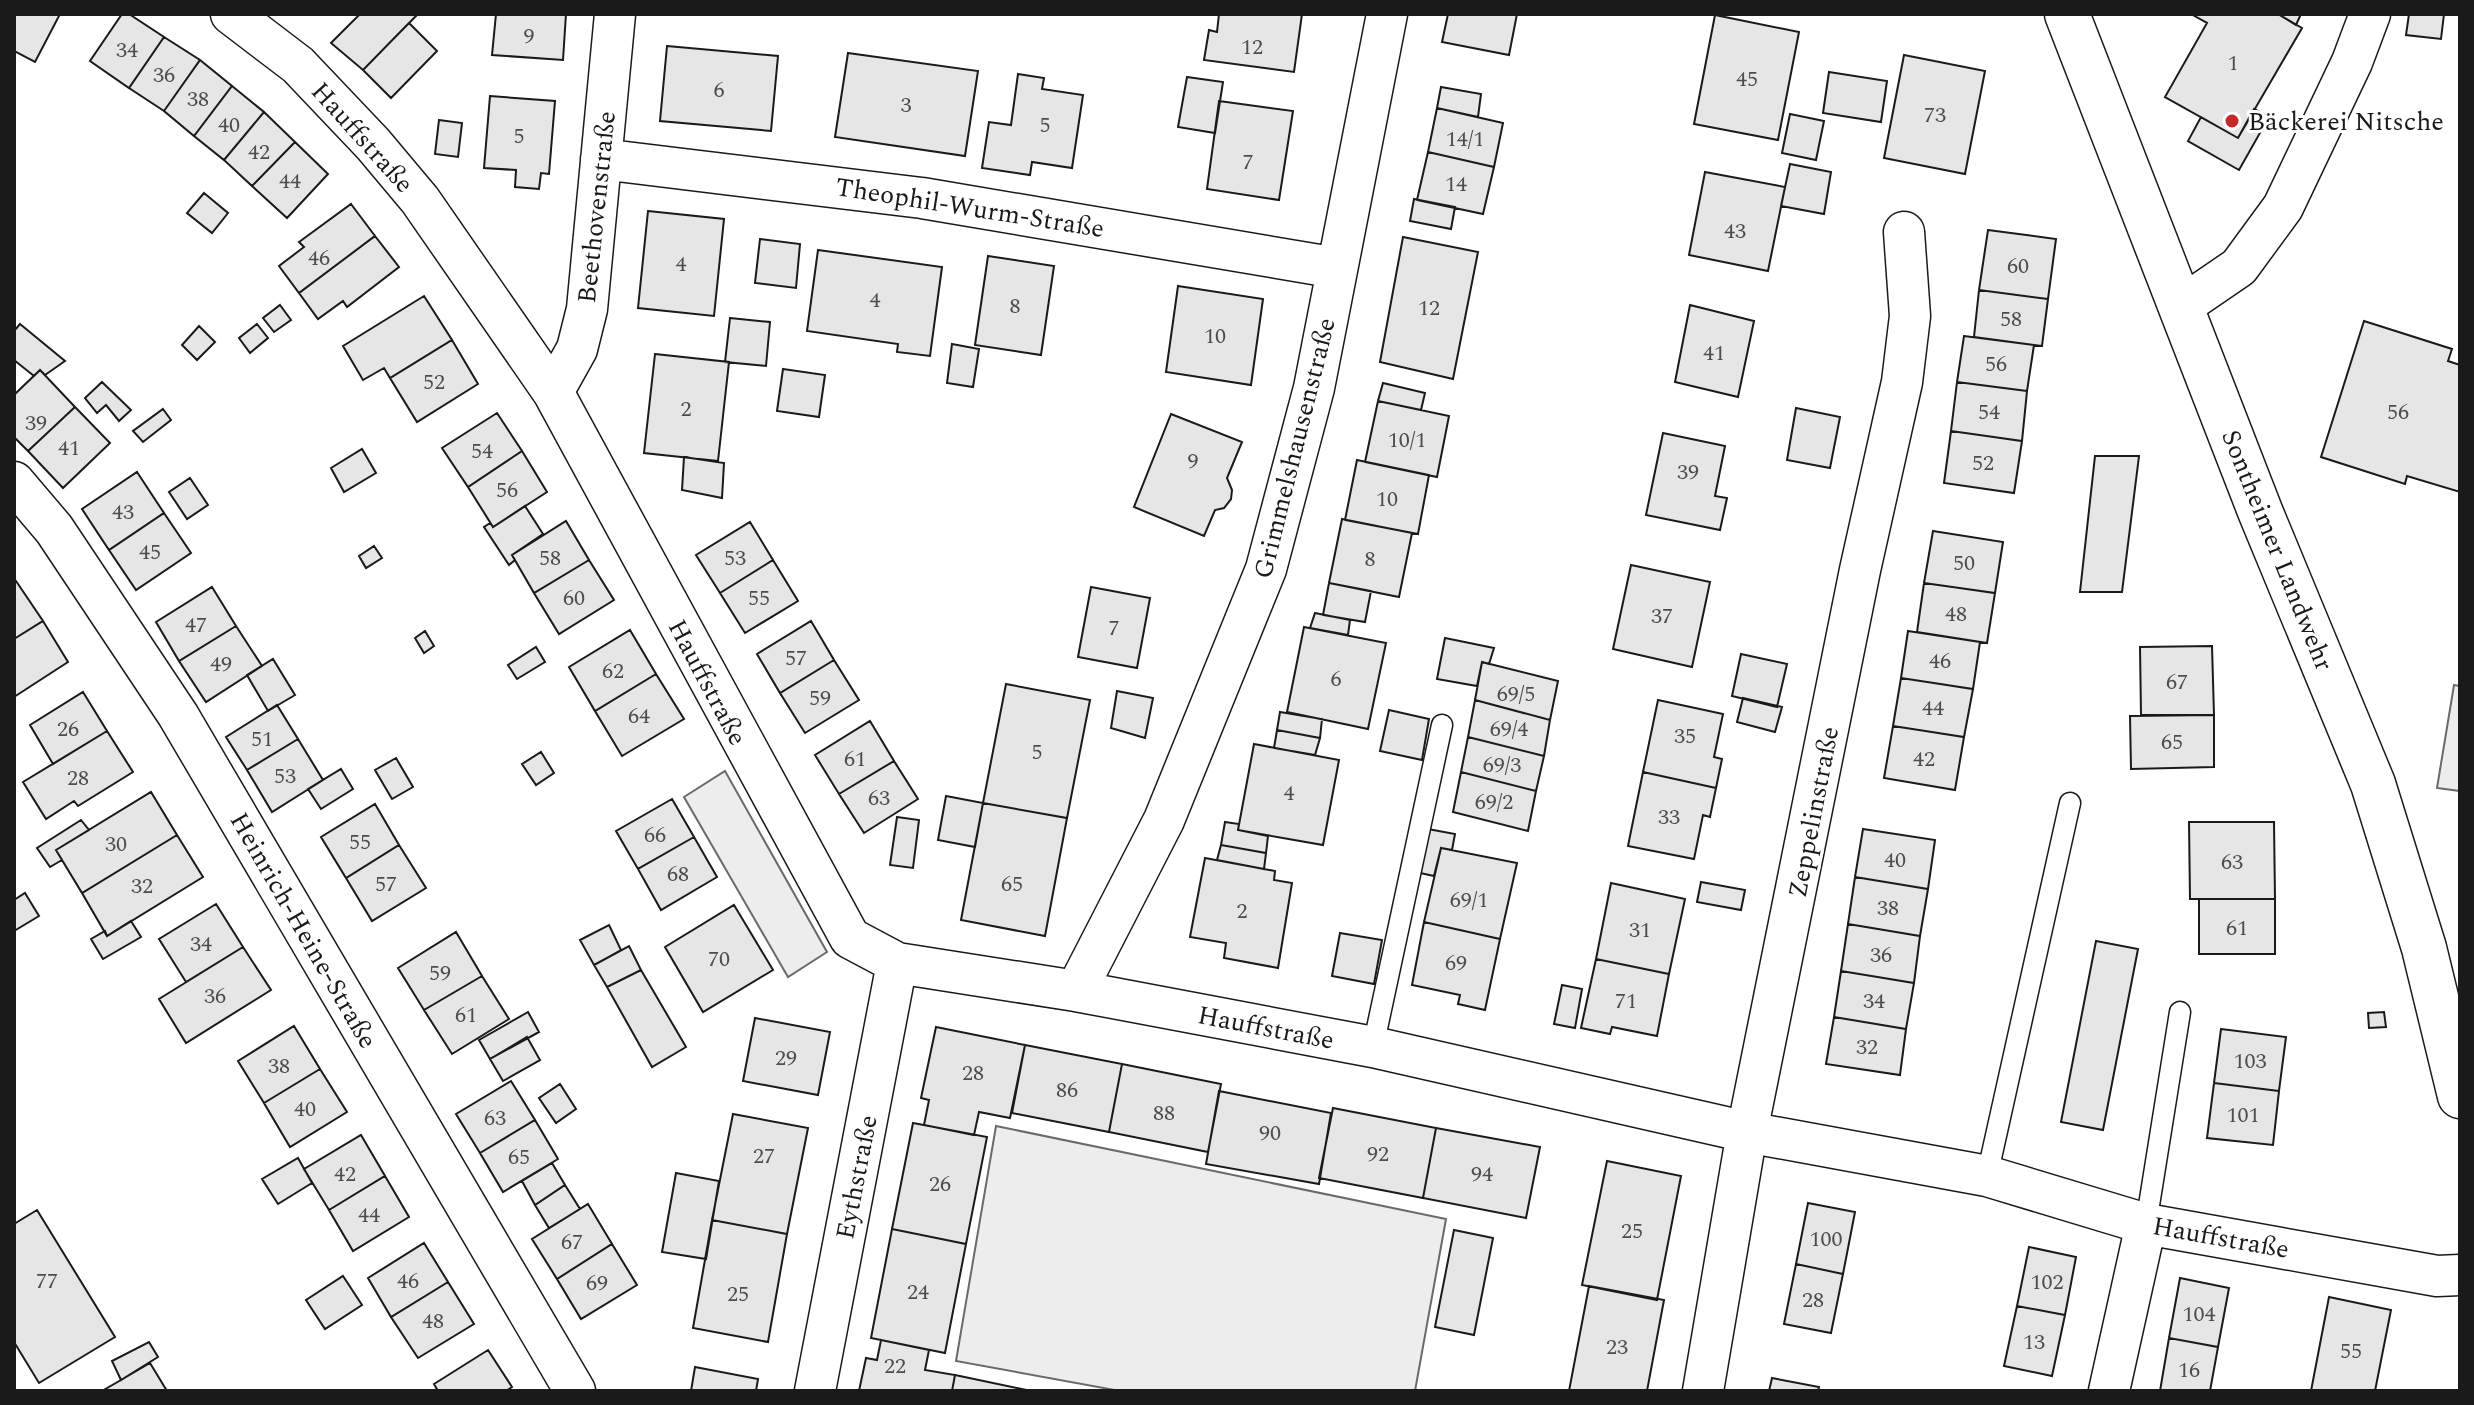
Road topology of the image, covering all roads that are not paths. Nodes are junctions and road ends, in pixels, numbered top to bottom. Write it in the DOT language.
graph roads {
  1 [pos="231,14"];
  2 [pos="615,14"];
  3 [pos="1387,14"];
  4 [pos="2067,14"];
  5 [pos="2370,14"];
  6 [pos="601,159"];
  7 [pos="1904,232"];
  8 [pos="1337,268"];
  9 [pos="2182,306"];
  10 [pos="553,392"];
  11 [pos="14,482"];
  12 [pos="1442,725"];
  13 [pos="2070,803"];
  14 [pos="897,963"];
  15 [pos="1076,991"];
  16 [pos="2180,1012"];
  17 [pos="1373,1047"];
  18 [pos="2460,1096"];
  19 [pos="1747,1132"];
  20 [pos="1987,1176"];
  21 [pos="2146,1224"];
  22 [pos="2460,1275"];
  23 [pos="575,1391"];
  24 [pos="815,1391"];
  25 [pos="1703,1391"];
  26 [pos="2109,1391"];
  1 -- 10 [label="street, Hauffstraße"];
  2 -- 6 [label="street, Beethovenstraße"];
  3 -- 8 [label="street, Grimmelshausenstraße"];
  4 -- 9 [label="street, Sontheimer Landwehr"];
  5 -- 9 [label="street"];
  6 -- 8 [label="street, Theophil-Wurm-Straße"];
  6 -- 10 [label="street, Beethovenstraße"];
  7 -- 19 [label="street, Zeppelinstraße"];
  8 -- 15 [label="street, Grimmelshausenstraße"];
  9 -- 18 [label="street, Sontheimer Landwehr"];
  10 -- 14 [label="street, Hauffstraße"];
  11 -- 23 [label="street, Heinrich-Heine-Straße"];
  12 -- 17 [label="lane"];
  13 -- 20 [label="lane"];
  14 -- 15 [label="street, Hauffstraße"];
  14 -- 24 [label="street, Eythstraße"];
  15 -- 17 [label="street, Hauffstraße"];
  16 -- 21 [label="lane"];
  17 -- 19 [label="street, Hauffstraße"];
  19 -- 20 [label="street, Hauffstraße"];
  19 -- 25 [label="street, Zeppelinstraße"];
  20 -- 21 [label="street, Hauffstraße"];
  21 -- 22 [label="street, Hauffstraße"];
  21 -- 26 [label="street"];
}
